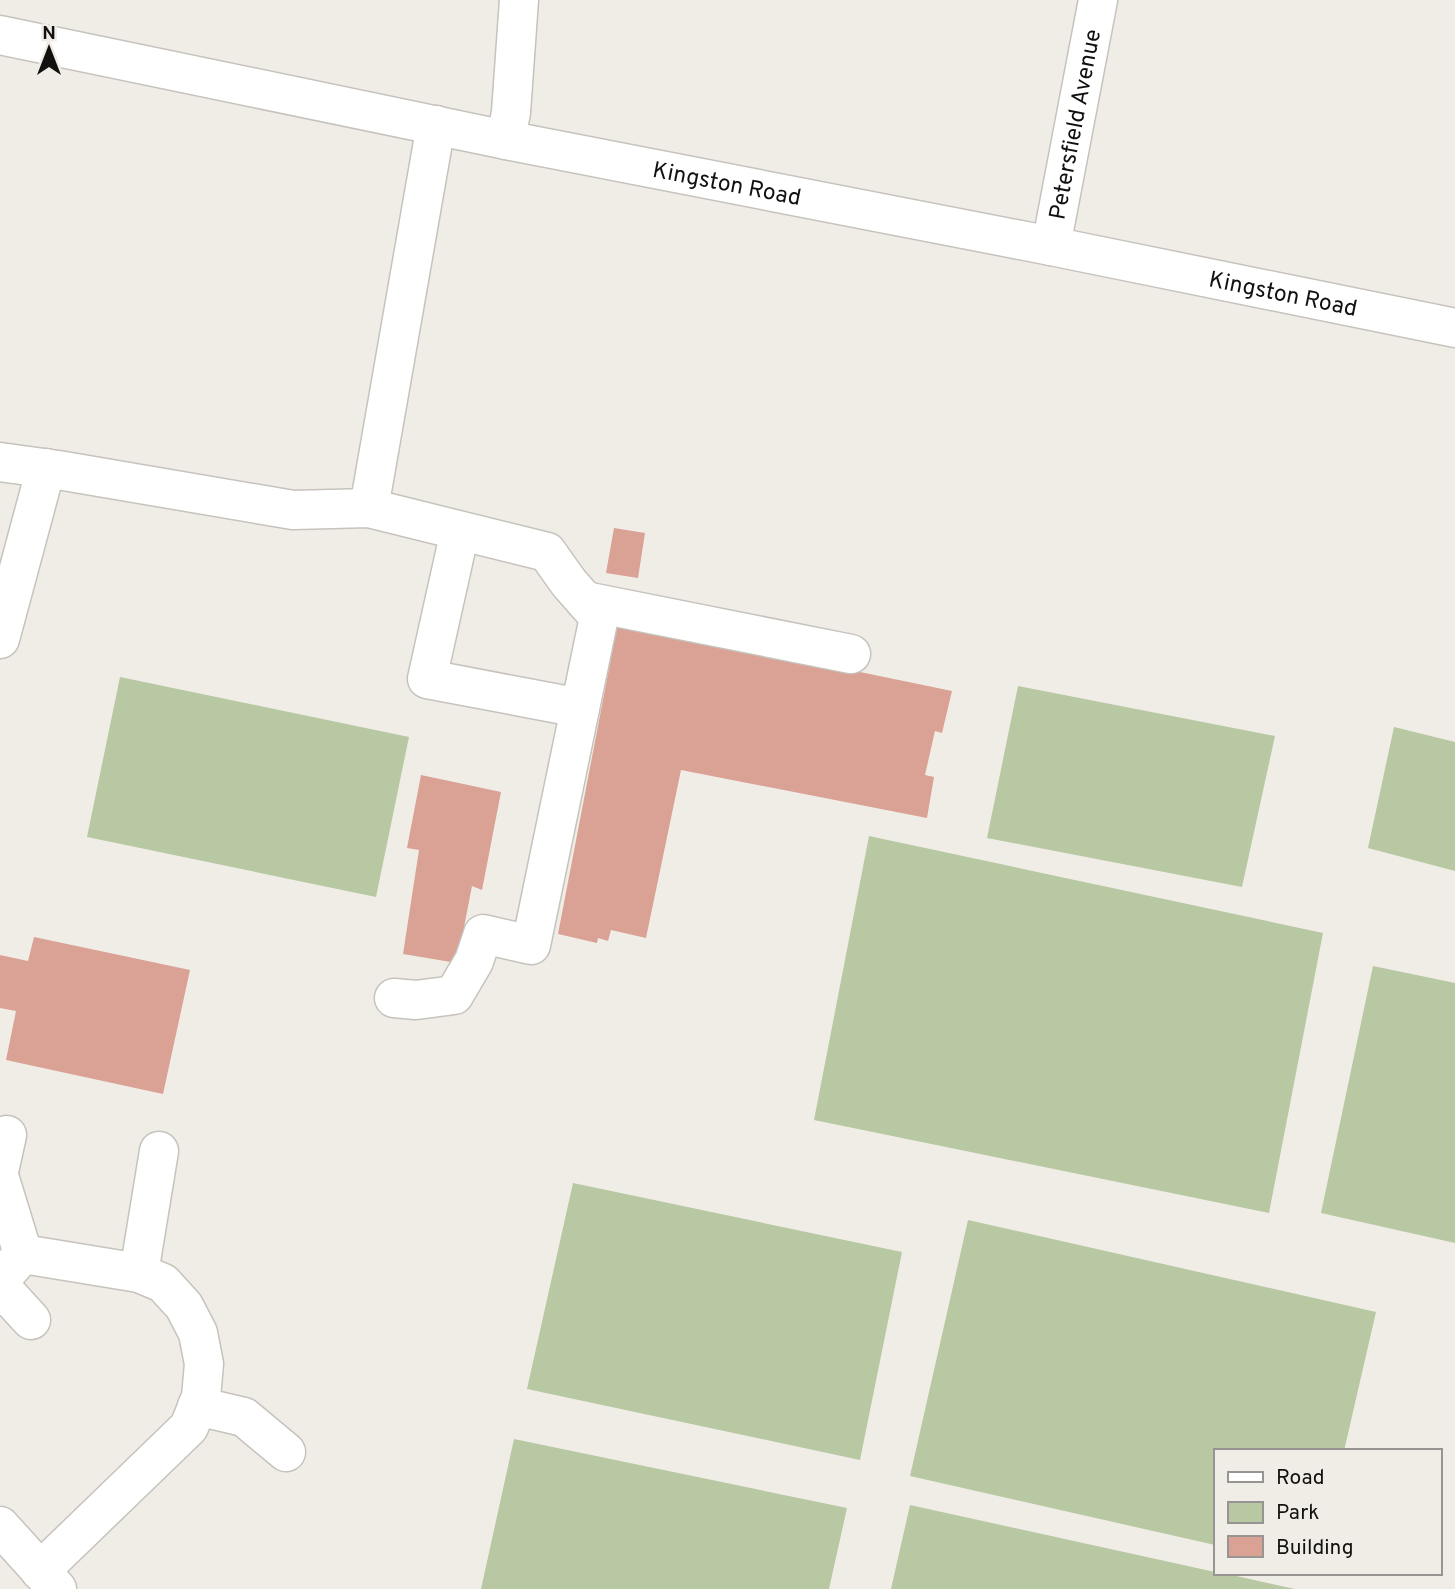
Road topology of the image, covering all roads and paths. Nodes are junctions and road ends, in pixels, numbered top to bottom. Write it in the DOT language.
graph roads {
  1 [pos="519,0"];
  2 [pos="1098,0"];
  3 [pos="0,35"];
  4 [pos="436,125"];
  5 [pos="506,140"];
  6 [pos="1051,246"];
  7 [pos="1455,328"];
  8 [pos="0,461"];
  9 [pos="46,468"];
  10 [pos="369,508"];
  11 [pos="460,530"];
  12 [pos="585,601"];
  13 [pos="1,627"];
  14 [pos="851,654"];
  15 [pos="580,708"];
  16 [pos="394,998"];
  17 [pos="159,1152"];
  18 [pos="0,1179"];
  19 [pos="11,1267"];
  20 [pos="139,1273"];
  21 [pos="0,1286"];
  22 [pos="32,1320"];
  23 [pos="197,1406"];
  24 [pos="286,1452"];
  25 [pos="2,1532"];
  26 [pos="49,1580"];
  1 -- 5 [label="street"];
  2 -- 6 [label="street, Petersfield Avenue"];
  3 -- 4 [label="street, Kingston Road"];
  4 -- 5 [label="street, Kingston Road"];
  4 -- 10 [label="street"];
  5 -- 6 [label="street, Kingston Road"];
  6 -- 7 [label="street, Kingston Road"];
  8 -- 9 [label="street"];
  9 -- 10 [label="street"];
  9 -- 13 [label="street"];
  10 -- 11 [label="street"];
  11 -- 12 [label="street"];
  11 -- 15 [label="street"];
  12 -- 14 [label="street"];
  12 -- 15 [label="street"];
  15 -- 16 [label="street"];
  17 -- 20 [label="street"];
  18 -- 19 [label="street"];
  19 -- 20 [label="street"];
  20 -- 23 [label="street"];
  21 -- 22 [label="street"];
  23 -- 24 [label="street"];
  23 -- 26 [label="street"];
  25 -- 26 [label="street"];
}
